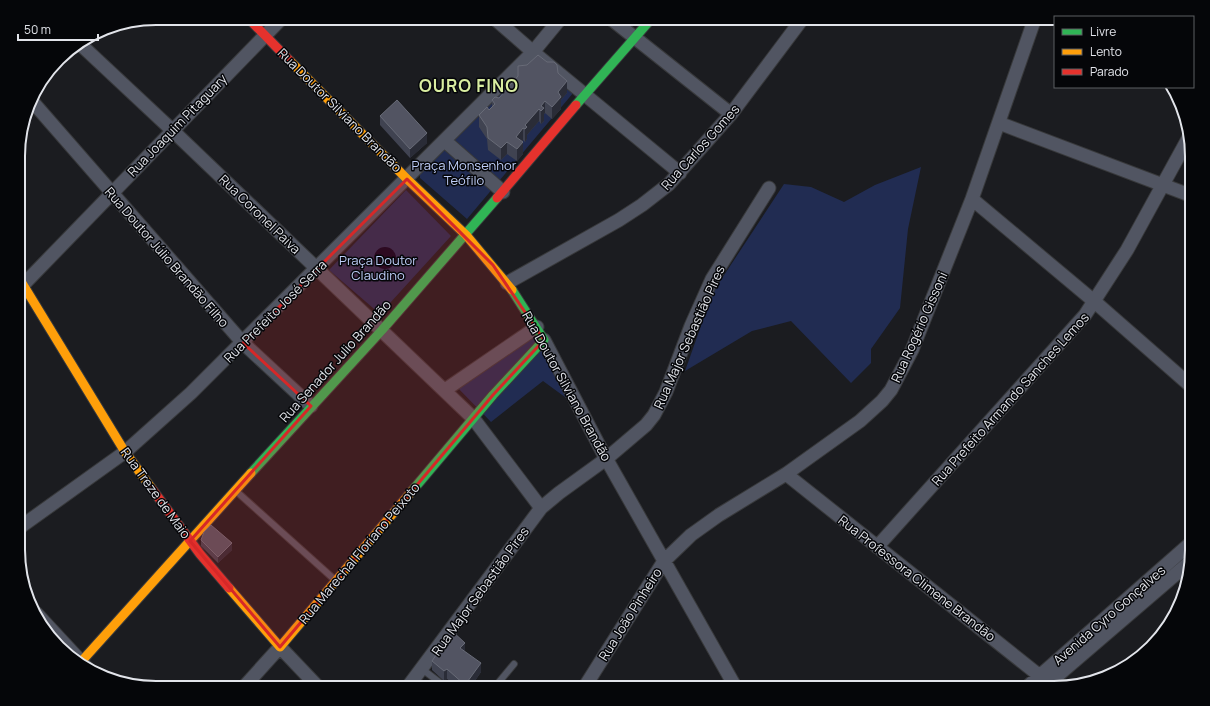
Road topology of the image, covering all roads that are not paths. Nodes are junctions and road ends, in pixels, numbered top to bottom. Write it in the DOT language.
graph roads {
  1 [pos="255,25"];
  2 [pos="276,25"];
  3 [pos="502,25"];
  4 [pos="555,25"];
  5 [pos="619,25"];
  6 [pos="646,25"];
  7 [pos="796,25"];
  8 [pos="1033,25"];
  9 [pos="266,36"];
  10 [pos="635,38"];
  11 [pos="83,47"];
  12 [pos="533,52"];
  13 [pos="586,96"];
  14 [pos="35,105"];
  15 [pos="730,114"];
  16 [pos="999,123"];
  17 [pos="172,130"];
  18 [pos="445,141"];
  19 [pos="1185,145"];
  20 [pos="680,173"];
  21 [pos="407,179"];
  22 [pos="1163,186"];
  23 [pos="769,188"];
  24 [pos="503,192"];
  25 [pos="111,193"];
  26 [pos="1185,194"];
  27 [pos="972,199"];
  28 [pos="466,235"];
  29 [pos="317,269"];
  30 [pos="25,278"];
  31 [pos="507,283"];
  32 [pos="25,289"];
  33 [pos="1095,302"];
  34 [pos="537,327"];
  35 [pos="382,330"];
  36 [pos="544,340"];
  37 [pos="243,343"];
  38 [pos="1185,381"];
  39 [pos="445,390"];
  40 [pos="311,406"];
  41 [pos="474,418"];
  42 [pos="125,452"];
  43 [pos="606,459"];
  44 [pos="786,474"];
  45 [pos="236,490"];
  46 [pos="541,508"];
  47 [pos="25,524"];
  48 [pos="190,541"];
  49 [pos="877,547"];
  50 [pos="1185,549"];
  51 [pos="664,561"];
  52 [pos="1184,566"];
  53 [pos="336,581"];
  54 [pos="1124,610"];
  55 [pos="280,647"];
  56 [pos="87,661"];
  57 [pos="514,664"];
  58 [pos="422,669"];
  59 [pos="250,681"];
  60 [pos="312,681"];
  61 [pos="413,681"];
  62 [pos="438,681"];
  63 [pos="500,681"];
  64 [pos="588,681"];
  65 [pos="732,681"];
  66 [pos="1044,681"];
  67 [pos="1049,681"];
  1 -- 9 [label="street, Rua Doutor Silviano Brandão"];
  2 -- 9 [label="street, Rua Joaquim Pitaguary"];
  3 -- 12 [label="street"];
  4 -- 12 [label="street, Rua Prefeito José Serra"];
  5 -- 10 [label="street"];
  6 -- 10 [label="street, Rua Senador Julio Brandão"];
  7 -- 15 [label="street, Rua Carlos Gomes"];
  8 -- 16 [label="street, Rua Rogério Gissoni"];
  9 -- 17 [label="street, Rua Joaquim Pitaguary"];
  9 -- 21 [label="street, Rua Doutor Silviano Brandão"];
  10 -- 13 [label="street, Rua Senador Julio Brandão"];
  10 -- 15 [label="street"];
  11 -- 17 [label="street, Rua Coronel Paiva"];
  12 -- 13 [label="street"];
  12 -- 18 [label="street, Rua Prefeito José Serra"];
  13 -- 20 [label="street"];
  13 -- 24 [label="street, Rua Senador Julio Brandão"];
  14 -- 25 [label="street, Rua Doutor Júlio Brandão Filho"];
  15 -- 20 [label="street, Rua Carlos Gomes"];
  16 -- 22 [label="street"];
  16 -- 27 [label="street, Rua Rogério Gissoni"];
  17 -- 25 [label="street, Rua Joaquim Pitaguary"];
  17 -- 29 [label="street, Rua Coronel Paiva"];
  18 -- 21 [label="street, Rua Prefeito José Serra"];
  18 -- 24 [label="street"];
  19 -- 22 [label="street, Rua Prefeito Armando Sanches Lemos"];
  20 -- 31 [label="street, Rua Carlos Gomes"];
  21 -- 28 [label="street, Rua Doutor Silviano Brandão"];
  21 -- 29 [label="street, Rua Prefeito José Serra"];
  22 -- 26 [label="street"];
  22 -- 33 [label="street, Rua Prefeito Armando Sanches Lemos"];
  23 -- 43 [label="street, Rua Major Sebastião Pires"];
  24 -- 28 [label="street, Rua Senador Julio Brandão"];
  25 -- 30 [label="street, Rua Joaquim Pitaguary"];
  25 -- 37 [label="street, Rua Doutor Júlio Brandão Filho"];
  27 -- 33 [label="street"];
  27 -- 44 [label="street, Rua Rogério Gissoni"];
  28 -- 31 [label="street, Rua Doutor Silviano Brandão"];
  28 -- 35 [label="street, Rua Senador Julio Brandão"];
  29 -- 35 [label="street, Rua Coronel Paiva"];
  29 -- 37 [label="street, Rua Prefeito José Serra"];
  31 -- 34 [label="street, Rua Doutor Silviano Brandão"];
  32 -- 42 [label="street, Rua Treze de Maio"];
  33 -- 38 [label="street"];
  33 -- 49 [label="street, Rua Prefeito Armando Sanches Lemos"];
  34 -- 36 [label="street, Rua Doutor Silviano Brandão"];
  34 -- 39 [label="street"];
  35 -- 39 [label="street, Rua Coronel Paiva"];
  35 -- 40 [label="street, Rua Senador Julio Brandão"];
  36 -- 41 [label="street, Rua Marechal Floriano Peixoto"];
  36 -- 43 [label="street, Rua Doutor Silviano Brandão"];
  37 -- 40 [label="street, Rua Doutor Júlio Brandão Filho"];
  37 -- 42 [label="street, Rua Prefeito José Serra"];
  39 -- 41 [label="street, Rua Coronel Paiva"];
  40 -- 45 [label="street, Rua Senador Julio Brandão"];
  41 -- 46 [label="street, Rua Coronel Paiva"];
  41 -- 53 [label="street, Rua Marechal Floriano Peixoto"];
  42 -- 47 [label="street, Rua Prefeito José Serra"];
  42 -- 48 [label="street, Rua Treze de Maio"];
  43 -- 46 [label="street, Rua Major Sebastião Pires"];
  43 -- 51 [label="street, Rua Doutor Silviano Brandão"];
  44 -- 49 [label="street, Rua Professora Climene Brandão"];
  44 -- 51 [label="street, Rua Rogério Gissoni"];
  45 -- 48 [label="street, Rua Senador Julio Brandão"];
  45 -- 53 [label="lane"];
  46 -- 58 [label="street, Rua Major Sebastião Pires"];
  48 -- 55 [label="street, Rua Treze de Maio"];
  48 -- 56 [label="street, Rua Senador Julio Brandão"];
  49 -- 66 [label="street, Rua Professora Climene Brandão"];
  50 -- 54 [label="street, Avenida Cyro Gonçalves"];
  51 -- 64 [label="street, Rua João Pinheiro"];
  51 -- 65 [label="street, Rua Doutor Silviano Brandão"];
  52 -- 54 [label="street, Avenida Cyro Gonçalves"];
  53 -- 55 [label="street, Rua Marechal Floriano Peixoto"];
  54 -- 67 [label="street, Avenida Cyro Gonçalves"];
  55 -- 59 [label="street, Rua Marechal Floriano Peixoto"];
  55 -- 60 [label="street, Rua Treze de Maio"];
  57 -- 63 [label="lane"];
  58 -- 61 [label="street, Rua Major Sebastião Pires"];
  58 -- 62 [label="lane"];
}
